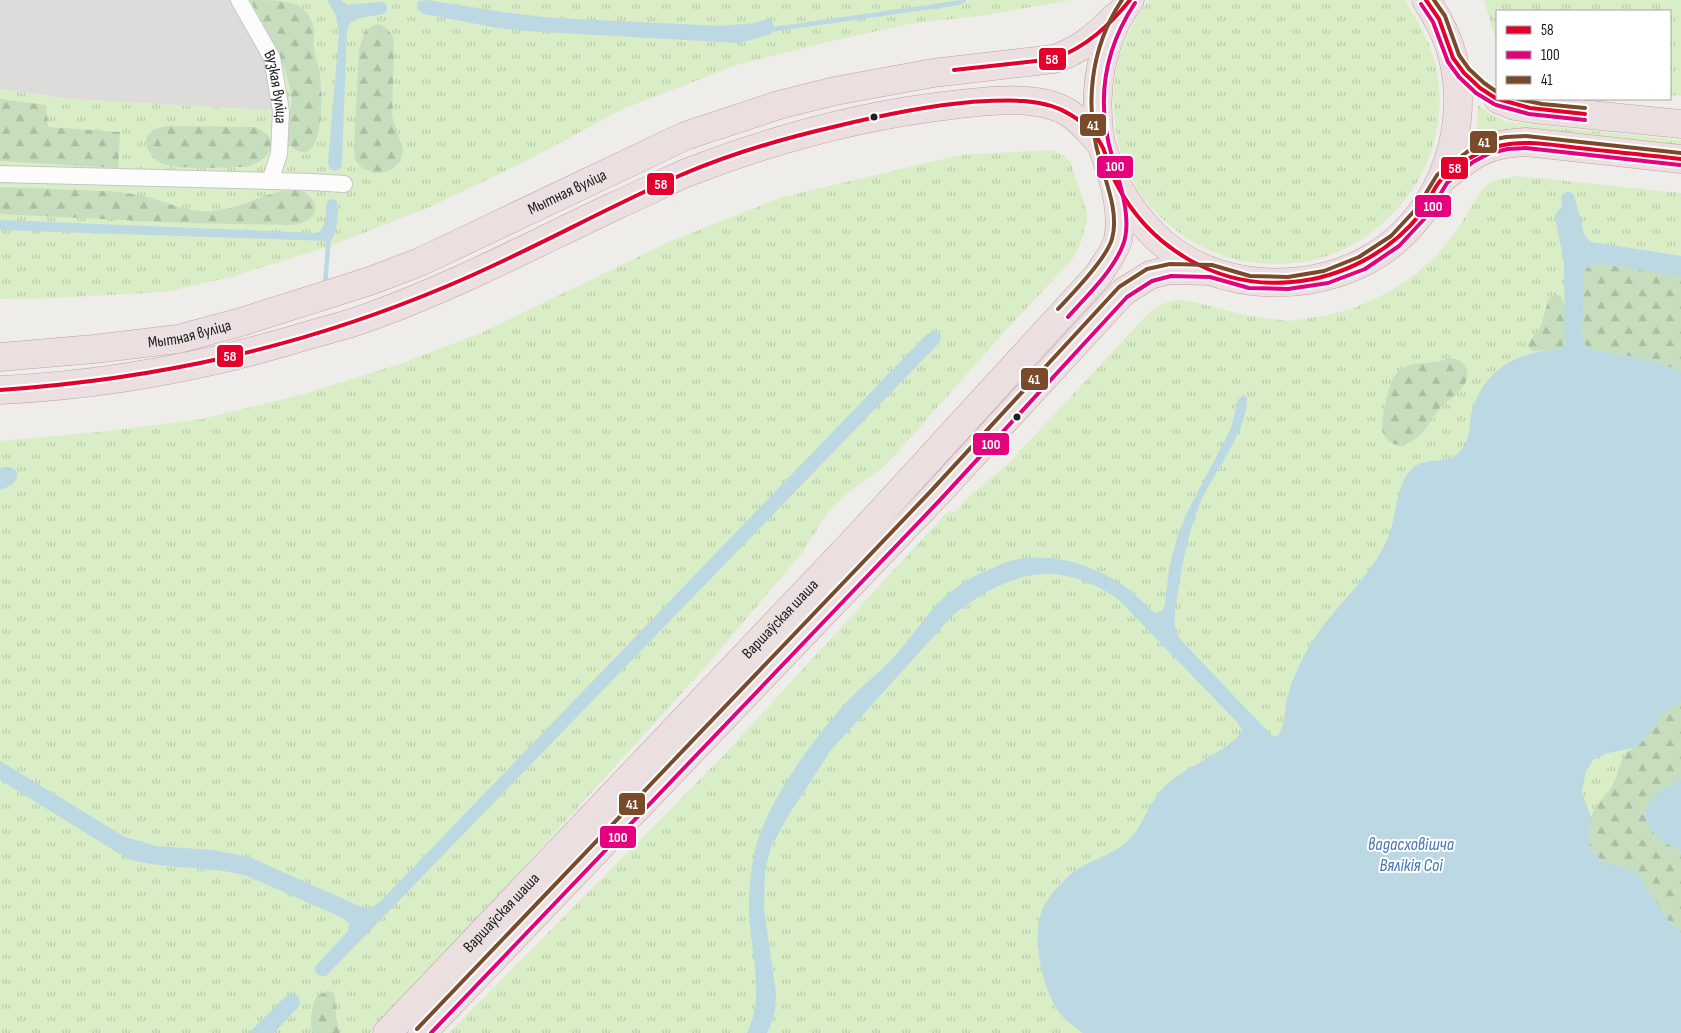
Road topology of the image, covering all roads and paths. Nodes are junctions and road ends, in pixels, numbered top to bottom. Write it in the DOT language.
graph roads {
  1 [pos="239,0"];
  2 [pos="1127,4"];
  3 [pos="1434,6"];
  4 [pos="1454,58"];
  5 [pos="1496,98"];
  6 [pos="1500,100"];
  7 [pos="1681,124"];
  8 [pos="1101,144"];
  9 [pos="1681,159"];
  10 [pos="0,174"];
  11 [pos="1113,177"];
  12 [pos="1442,179"];
  13 [pos="270,181"];
  14 [pos="344,184"];
  15 [pos="1212,271"];
  16 [pos="0,357"];
  17 [pos="0,390"];
  18 [pos="387,1033"];
  19 [pos="422,1033"];
  1 -- 13 [label="street, Вузкая вуліца"];
  2 -- 8 [label="highway, Варшаўская шаша"];
  2 -- 16 [label="highway, Мытная вуліца"];
  3 -- 4 [label="highway, Варшаўская шаша"];
  4 -- 5 [label="highway"];
  4 -- 12 [label="highway, Варшаўская шаша"];
  6 -- 7 [label="highway"];
  8 -- 11 [label="highway, Варшаўская шаша"];
  8 -- 17 [label="highway, Мытная вуліца"];
  9 -- 12 [label="highway"];
  10 -- 13 [label="street"];
  11 -- 15 [label="highway, Варшаўская шаша"];
  11 -- 18 [label="highway, Варшаўская шаша"];
  12 -- 15 [label="highway, Варшаўская шаша"];
  13 -- 14 [label="street"];
  15 -- 19 [label="highway, Варшаўская шаша"];
}
